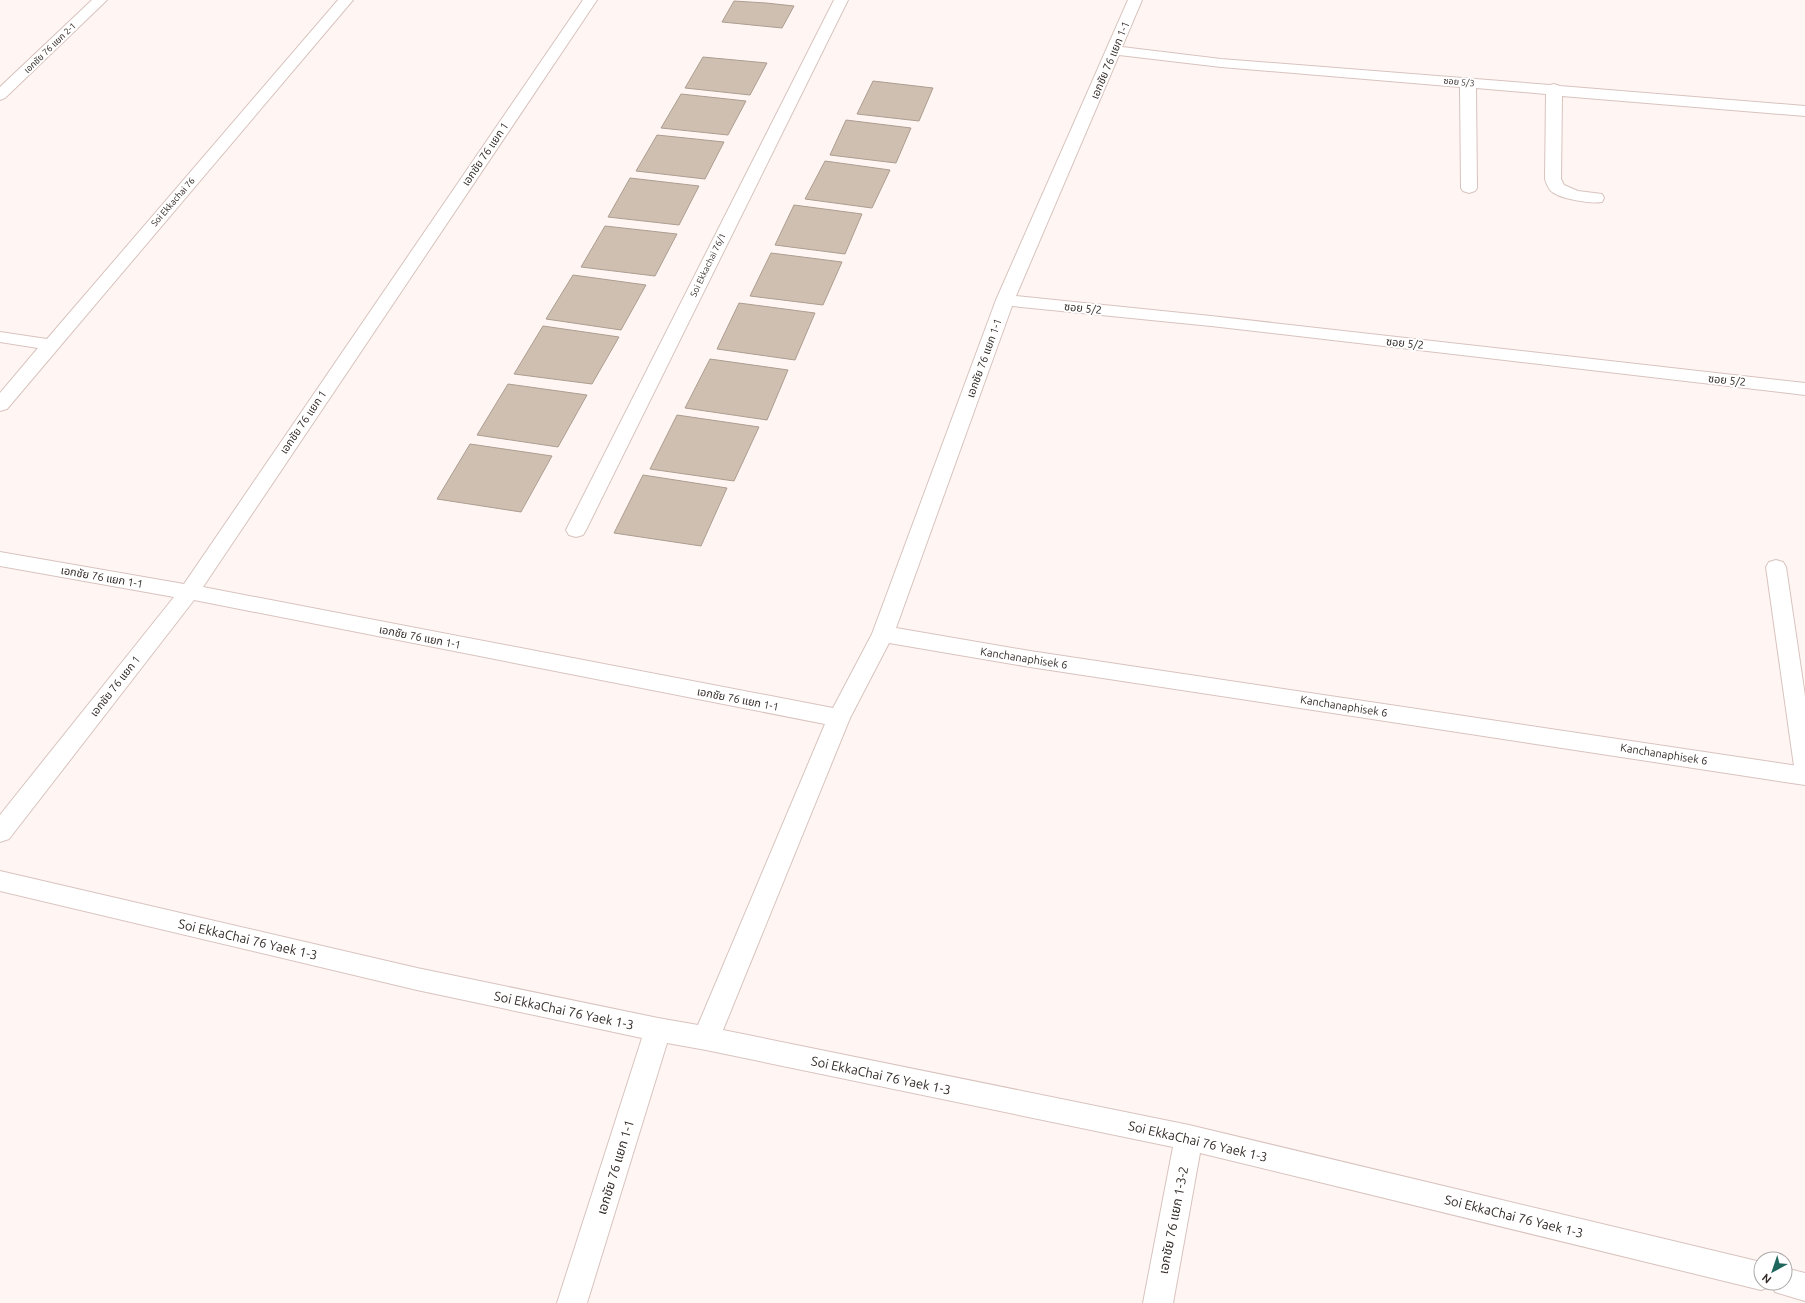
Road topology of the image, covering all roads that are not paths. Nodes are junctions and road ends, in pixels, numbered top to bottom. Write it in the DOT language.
graph roads {
  1 [pos="100,0"];
  2 [pos="346,0"];
  3 [pos="590,0"];
  4 [pos="841,0"];
  5 [pos="1135,0"];
  6 [pos="1114,50"];
  7 [pos="1468,83"];
  8 [pos="1554,90"];
  9 [pos="0,95"];
  10 [pos="1805,112"];
  11 [pos="1469,188"];
  12 [pos="1596,198"];
  13 [pos="1005,300"];
  14 [pos="0,338"];
  15 [pos="51,345"];
  16 [pos="1805,389"];
  17 [pos="0,405"];
  18 [pos="576,530"];
  19 [pos="0,559"];
  20 [pos="1776,567"];
  21 [pos="189,592"];
  22 [pos="883,634"];
  23 [pos="839,718"];
  24 [pos="1805,766"];
  25 [pos="1805,776"];
  26 [pos="0,832"];
  27 [pos="0,881"];
  28 [pos="658,1030"];
  29 [pos="706,1038"];
  30 [pos="1189,1138"];
  31 [pos="1753,1274"];
  32 [pos="1793,1284"];
  33 [pos="1805,1287"];
  34 [pos="572,1303"];
  35 [pos="1158,1303"];
  1 -- 9 [label="street, เอกชัย 76 แยก 2-1"];
  2 -- 15 [label="street, Soi Ekkachai 76"];
  3 -- 21 [label="street, เอกชัย 76 แยก 1"];
  4 -- 18 [label="street, Soi Ekkachai 76/1"];
  5 -- 6 [label="street, เอกชัย 76 แยก 1-1"];
  6 -- 7 [label="street, ซอย 5/3"];
  6 -- 13 [label="street, เอกชัย 76 แยก 1-1"];
  7 -- 8 [label="street, ซอย 5/3"];
  7 -- 11 [label="street"];
  8 -- 10 [label="street, ซอย 5/3"];
  8 -- 12 [label="street"];
  13 -- 16 [label="street, ซอย 5/2"];
  13 -- 22 [label="street, เอกชัย 76 แยก 1-1"];
  14 -- 15 [label="street"];
  15 -- 17 [label="street, Soi Ekkachai 76"];
  19 -- 21 [label="street, เอกชัย 76 แยก 1-1"];
  20 -- 24 [label="lane"];
  21 -- 23 [label="street, เอกชัย 76 แยก 1-1"];
  21 -- 26 [label="street, เอกชัย 76 แยก 1"];
  22 -- 23 [label="street, เอกชัย 76 แยก 1-1"];
  22 -- 25 [label="street, Kanchanaphisek 6"];
  23 -- 29 [label="street, เอกชัย 76 แยก 1-1"];
  27 -- 28 [label="street, Soi EkkaChai 76 Yaek 1-3"];
  28 -- 29 [label="street, Soi EkkaChai 76 Yaek 1-3"];
  28 -- 34 [label="street, เอกชัย 76 แยก 1-1"];
  29 -- 30 [label="street, Soi EkkaChai 76 Yaek 1-3"];
  30 -- 31 [label="street, Soi EkkaChai 76 Yaek 1-3"];
  30 -- 35 [label="street, เอกชัย 76 แยก 1-3-2"];
  32 -- 33 [label="street"];
}
